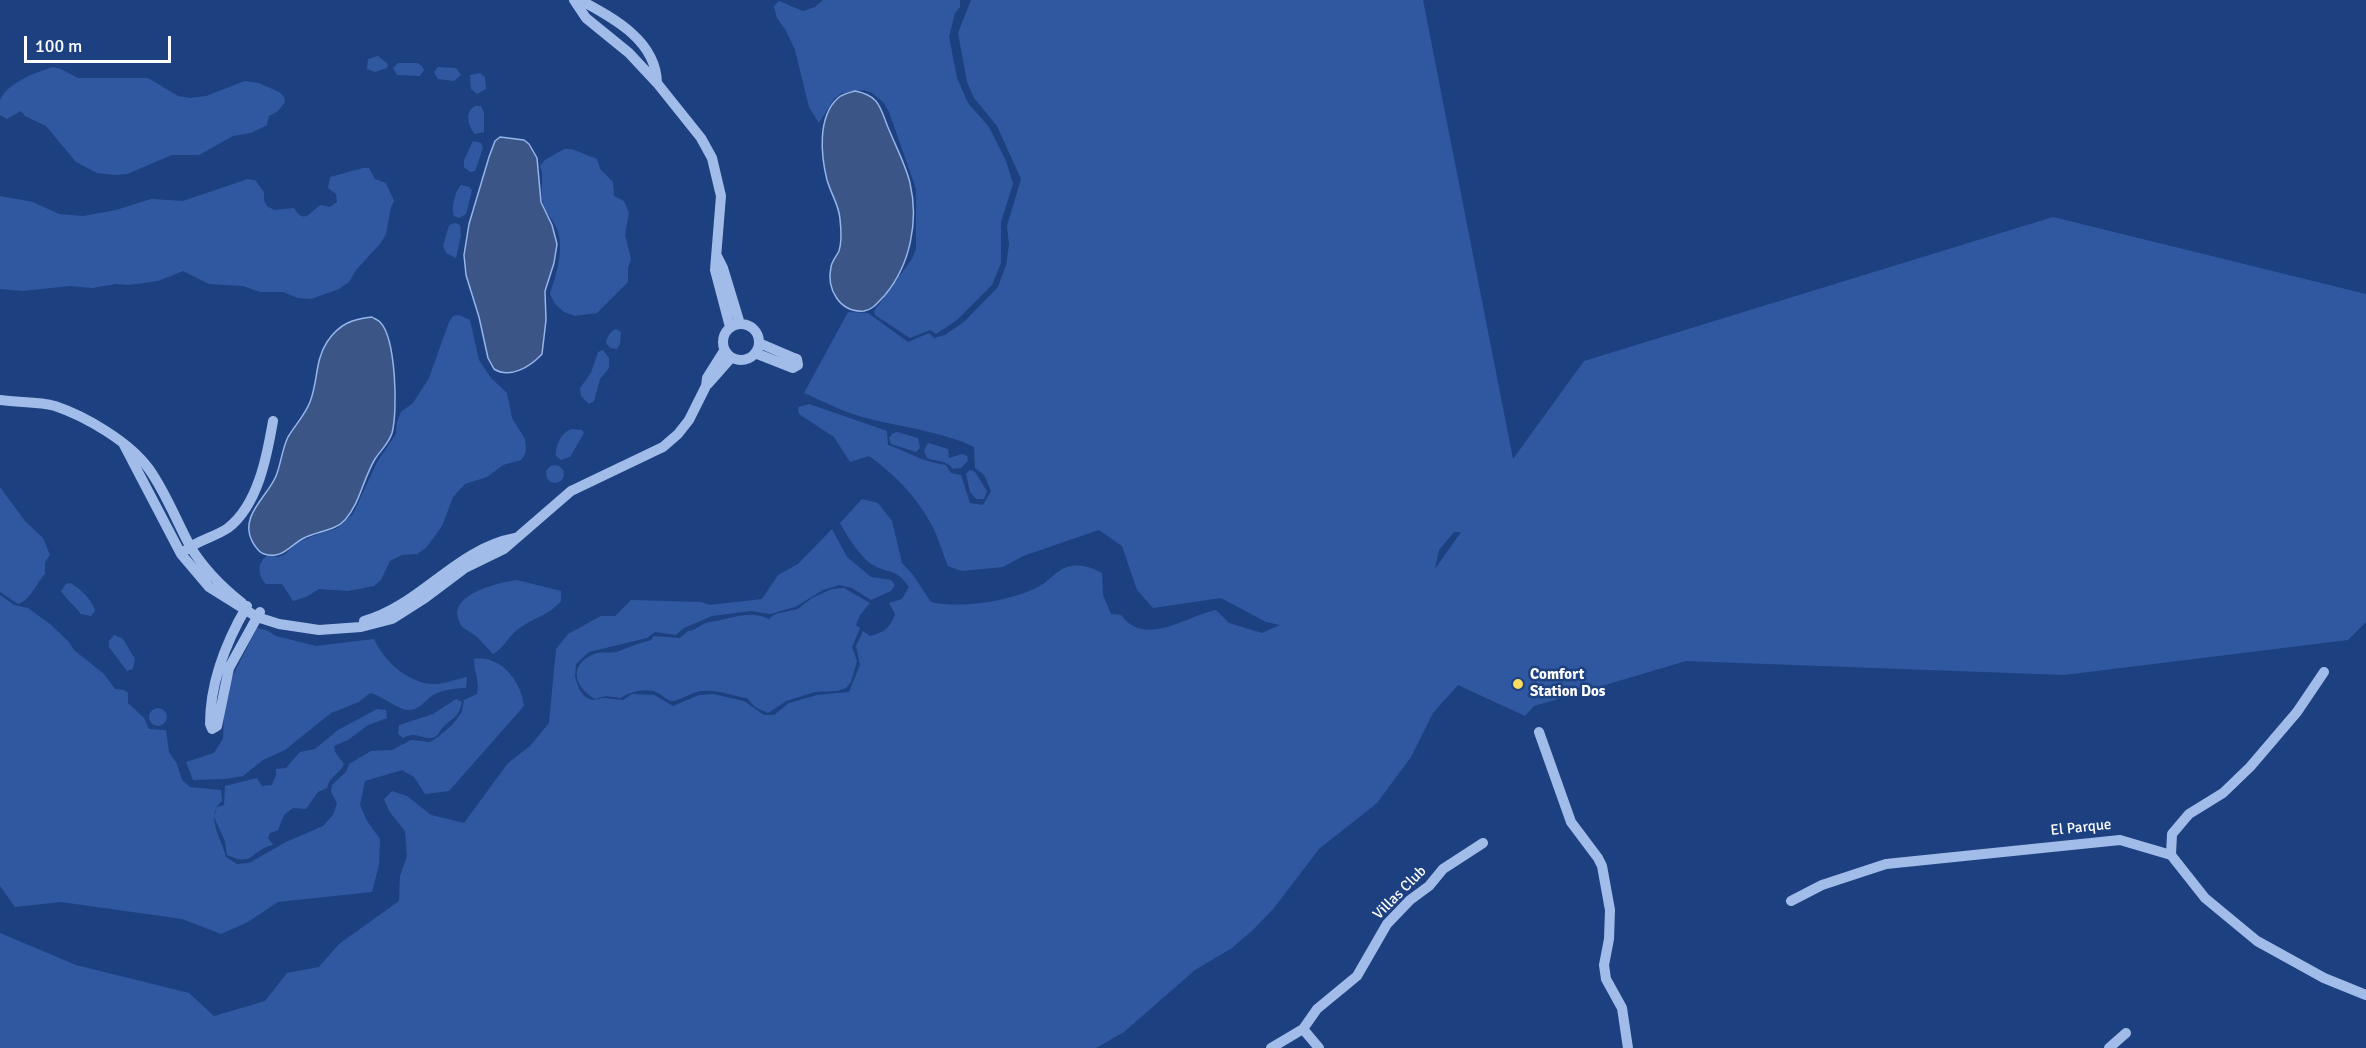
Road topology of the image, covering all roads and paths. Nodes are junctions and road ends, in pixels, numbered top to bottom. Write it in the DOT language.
graph roads {
  1 [pos="574,0"];
  2 [pos="580,0"];
  3 [pos="625,27"];
  4 [pos="614,42"];
  5 [pos="657,84"];
  6 [pos="735,325"];
  7 [pos="728,355"];
  8 [pos="1,400"];
  9 [pos="273,421"];
  10 [pos="124,445"];
  11 [pos="191,546"];
  12 [pos="181,554"];
  13 [pos="246,608"];
  14 [pos="259,615"];
  15 [pos="225,666"];
  16 [pos="2324,672"];
  17 [pos="1539,732"];
  18 [pos="1483,843"];
  19 [pos="2171,855"];
  20 [pos="1791,901"];
  21 [pos="2366,995"];
  22 [pos="1303,1029"];
  23 [pos="2126,1033"];
  24 [pos="1271,1048"];
  25 [pos="1319,1048"];
  26 [pos="1628,1048"];
  27 [pos="2109,1048"];
  1 -- 4 [label="street"];
  2 -- 3 [label="street"];
  3 -- 4 [label="street"];
  3 -- 5 [label="street"];
  4 -- 5 [label="street"];
  5 -- 6 [label="street"];
  6 -- 7 [label="street"];
  6 -- 7 [label="street"];
  7 -- 14 [label="street"];
  8 -- 10 [label="street"];
  9 -- 11 [label="street"];
  10 -- 11 [label="street"];
  10 -- 12 [label="street"];
  11 -- 12 [label="street"];
  11 -- 13 [label="street"];
  12 -- 13 [label="street"];
  13 -- 14 [label="street"];
  13 -- 15 [label="street"];
  14 -- 15 [label="street"];
  15 -- 15 [label="street"];
  16 -- 19 [label="street"];
  17 -- 26 [label="street"];
  18 -- 22 [label="street, Villas Club"];
  19 -- 20 [label="street, El Parque"];
  19 -- 21 [label="street"];
  22 -- 24 [label="street, Villas Club"];
  22 -- 25 [label="street"];
  23 -- 27 [label="street"];
}
